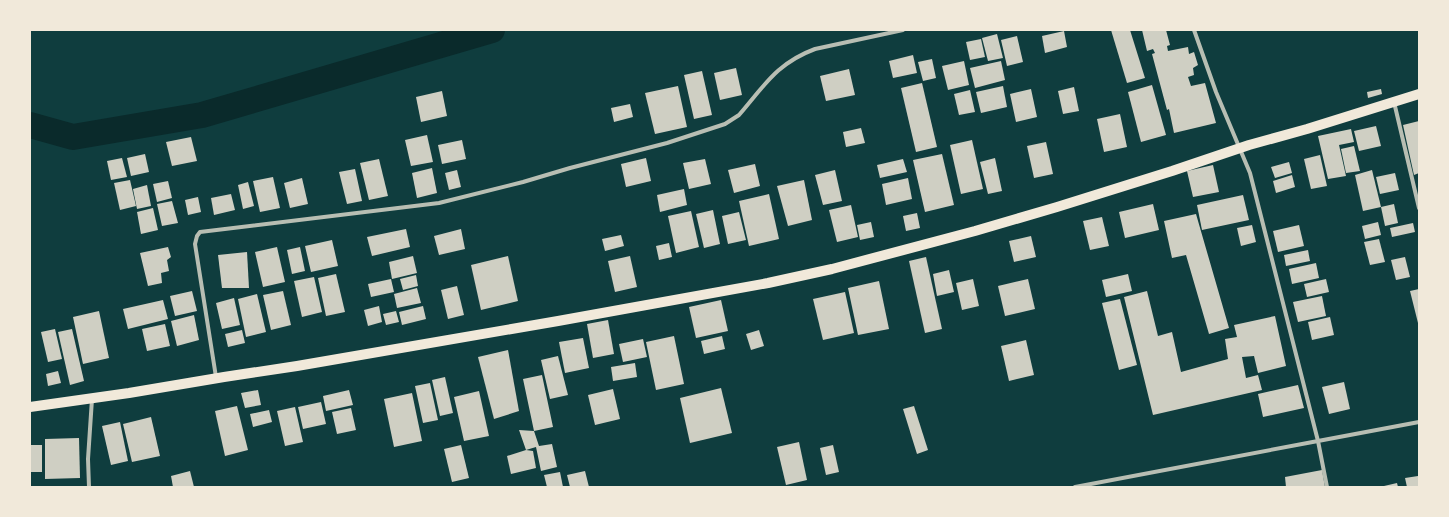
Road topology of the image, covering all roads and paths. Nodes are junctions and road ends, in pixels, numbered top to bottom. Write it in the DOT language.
graph roads {
  1 [pos="903,30"];
  2 [pos="1194,30"];
  3 [pos="1419,94"];
  4 [pos="1394,102"];
  5 [pos="1240,148"];
  6 [pos="1419,208"];
  7 [pos="216,378"];
  8 [pos="92,399"];
  9 [pos="30,407"];
  10 [pos="1419,422"];
  11 [pos="1318,441"];
  12 [pos="89,487"];
  13 [pos="1075,487"];
  14 [pos="1327,487"];
  1 -- 7 [label="street"];
  2 -- 5 [label="street"];
  3 -- 4 [label="highway"];
  4 -- 5 [label="highway"];
  4 -- 6 [label="street"];
  5 -- 7 [label="highway"];
  5 -- 11 [label="street"];
  7 -- 8 [label="highway"];
  8 -- 9 [label="highway"];
  8 -- 12 [label="street"];
  10 -- 11 [label="street"];
  11 -- 13 [label="street"];
  11 -- 14 [label="street"];
}
